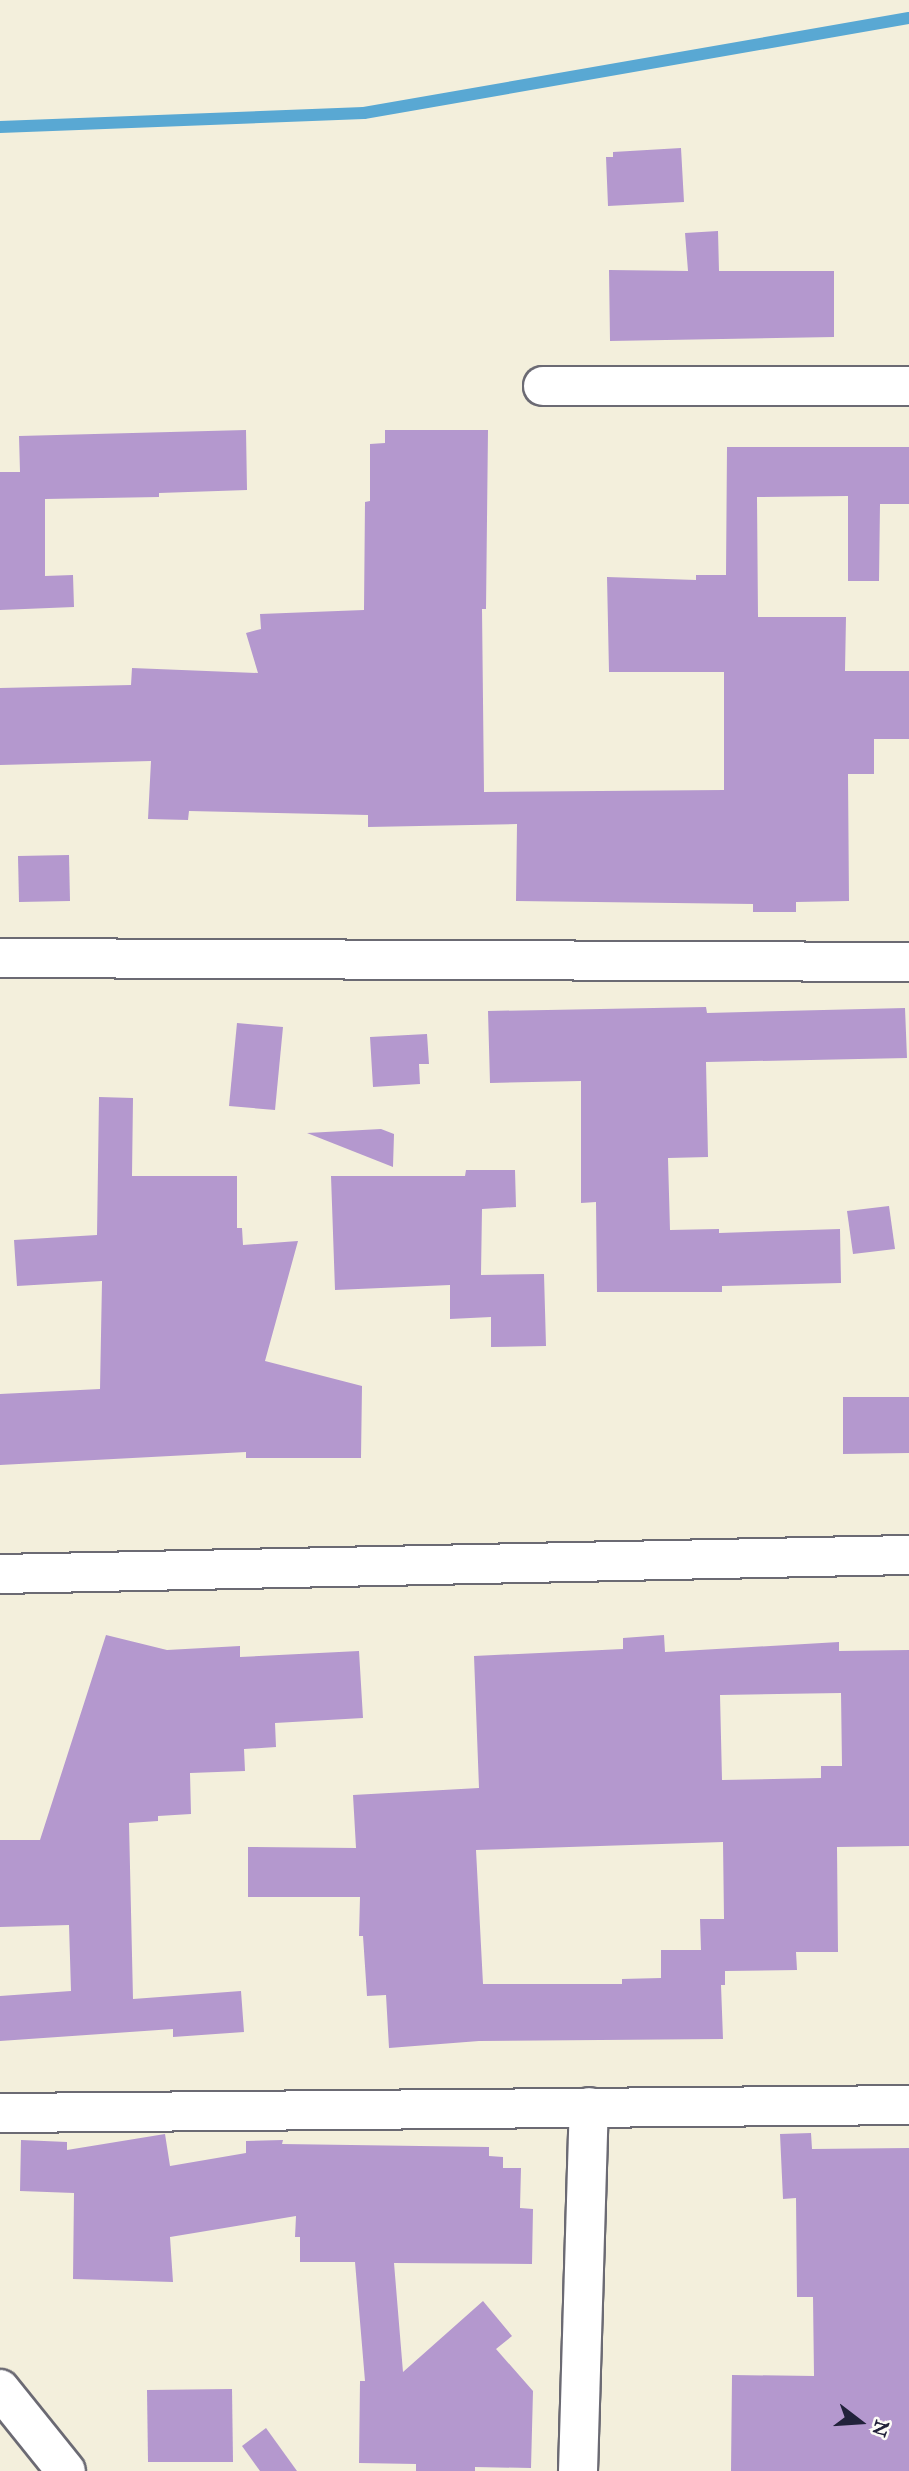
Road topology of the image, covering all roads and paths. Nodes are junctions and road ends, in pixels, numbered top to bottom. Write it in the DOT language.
graph roads {
  1 [pos="543,386"];
  2 [pos="909,386"];
  3 [pos="0,958"];
  4 [pos="909,962"];
  5 [pos="909,1555"];
  6 [pos="0,1574"];
  7 [pos="909,2105"];
  8 [pos="589,2107"];
  9 [pos="0,2113"];
  10 [pos="0,2389"];
  11 [pos="66,2471"];
  12 [pos="578,2471"];
  1 -- 2 [label="street"];
  3 -- 4 [label="street"];
  5 -- 6 [label="street"];
  7 -- 8 [label="street"];
  8 -- 9 [label="street"];
  8 -- 12 [label="street"];
  10 -- 11 [label="street"];
}
